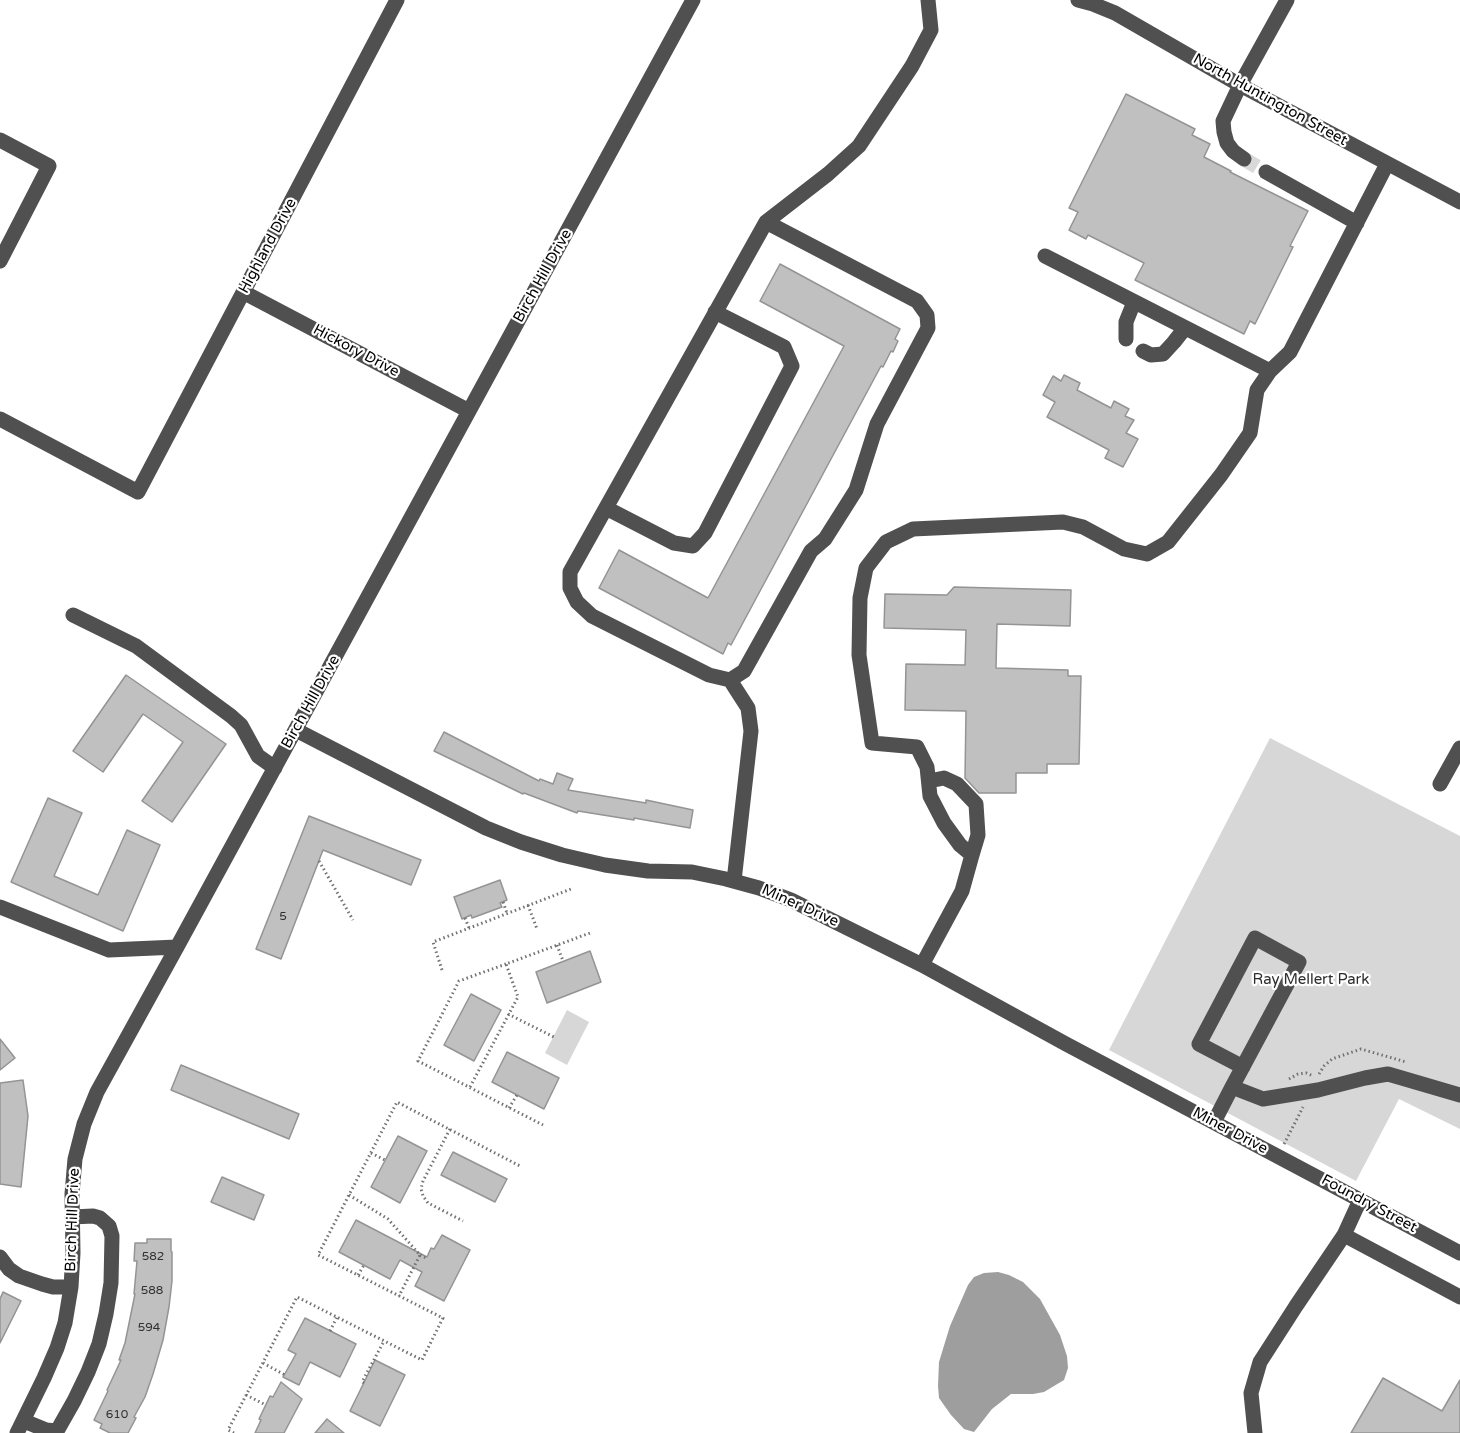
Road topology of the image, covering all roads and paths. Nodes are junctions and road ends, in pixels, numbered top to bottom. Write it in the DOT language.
graph roads {
  1 [pos="398,0"];
  2 [pos="693,0"];
  3 [pos="928,0"];
  4 [pos="1078,0"];
  5 [pos="1287,0"];
  6 [pos="1240,85"];
  7 [pos="0,140"];
  8 [pos="1244,159"];
  9 [pos="1387,164"];
  10 [pos="1266,172"];
  11 [pos="1460,202"];
  12 [pos="766,222"];
  13 [pos="1357,223"];
  14 [pos="1045,256"];
  15 [pos="0,261"];
  16 [pos="243,292"];
  17 [pos="1134,302"];
  18 [pos="715,312"];
  19 [pos="1185,328"];
  20 [pos="1126,339"];
  21 [pos="1143,351"];
  22 [pos="1270,371"];
  23 [pos="469,411"];
  24 [pos="0,419"];
  25 [pos="606,508"];
  26 [pos="73,615"];
  27 [pos="730,680"];
  28 [pos="296,730"];
  29 [pos="1460,748"];
  30 [pos="275,768"];
  31 [pos="928,781"];
  32 [pos="1440,784"];
  33 [pos="972,855"];
  34 [pos="319,861"];
  35 [pos="734,881"];
  36 [pos="570,889"];
  37 [pos="503,902"];
  38 [pos="528,905"];
  39 [pos="0,907"];
  40 [pos="507,913"];
  41 [pos="465,918"];
  42 [pos="353,920"];
  43 [pos="469,928"];
  44 [pos="537,929"];
  45 [pos="590,933"];
  46 [pos="557,945"];
  47 [pos="177,947"];
  48 [pos="563,961"];
  49 [pos="506,964"];
  50 [pos="922,965"];
  51 [pos="442,970"];
  52 [pos="508,1014"];
  53 [pos="554,1037"];
  54 [pos="1243,1067"];
  55 [pos="1318,1077"];
  56 [pos="1289,1079"];
  57 [pos="470,1087"];
  58 [pos="1232,1087"];
  59 [pos="517,1095"];
  60 [pos="1460,1095"];
  61 [pos="509,1108"];
  62 [pos="1214,1122"];
  63 [pos="543,1125"];
  64 [pos="450,1129"];
  65 [pos="371,1153"];
  66 [pos="1278,1156"];
  67 [pos="385,1160"];
  68 [pos="520,1166"];
  69 [pos="349,1195"];
  70 [pos="1360,1200"];
  71 [pos="72,1217"];
  72 [pos="463,1221"];
  73 [pos="1344,1235"];
  74 [pos="1460,1253"];
  75 [pos="420,1255"];
  76 [pos="0,1257"];
  77 [pos="426,1258"];
  78 [pos="364,1265"];
  79 [pos="358,1275"];
  80 [pos="71,1287"];
  81 [pos="399,1296"];
  82 [pos="1460,1298"];
  83 [pos="337,1317"];
  84 [pos="330,1331"];
  85 [pos="384,1341"];
  86 [pos="263,1363"];
  87 [pos="285,1375"];
  88 [pos="364,1383"];
  89 [pos="246,1395"];
  90 [pos="266,1405"];
  91 [pos="20,1427"];
  92 [pos="234,1433"];
  93 [pos="1254,1433"];
  1 -- 16 [label="street, Highland Drive"];
  2 -- 23 [label="street, Birch Hill Drive"];
  3 -- 12 [label="street"];
  4 -- 6 [label="street, North Huntington Street"];
  5 -- 6 [label="street"];
  6 -- 8 [label="street"];
  6 -- 9 [label="street, North Huntington Street"];
  7 -- 15 [label="street"];
  9 -- 11 [label="street, North Huntington Street"];
  9 -- 13 [label="street"];
  10 -- 13 [label="street"];
  12 -- 18 [label="street"];
  12 -- 27 [label="street"];
  13 -- 22 [label="street"];
  14 -- 17 [label="street"];
  16 -- 23 [label="street, Hickory Drive"];
  16 -- 24 [label="street, Highland Drive"];
  17 -- 19 [label="street"];
  17 -- 20 [label="street"];
  18 -- 25 [label="street"];
  18 -- 25 [label="street"];
  19 -- 21 [label="street"];
  19 -- 22 [label="street"];
  22 -- 31 [label="street"];
  23 -- 28 [label="street, Birch Hill Drive"];
  25 -- 27 [label="street"];
  26 -- 30 [label="street"];
  27 -- 35 [label="street"];
  28 -- 30 [label="street, Birch Hill Drive"];
  28 -- 35 [label="street, Miner Drive"];
  29 -- 32 [label="street"];
  30 -- 47 [label="street, Birch Hill Drive"];
  31 -- 33 [label="street"];
  31 -- 33 [label="street"];
  33 -- 50 [label="street"];
  34 -- 42 [label="path"];
  35 -- 50 [label="street, Miner Drive"];
  36 -- 38 [label="path"];
  37 -- 40 [label="path"];
  38 -- 40 [label="path"];
  38 -- 44 [label="path"];
  39 -- 47 [label="street"];
  40 -- 43 [label="path"];
  41 -- 43 [label="path"];
  43 -- 51 [label="path"];
  45 -- 46 [label="path"];
  46 -- 48 [label="path"];
  46 -- 49 [label="path"];
  47 -- 71 [label="street, Birch Hill Drive"];
  49 -- 52 [label="path"];
  49 -- 57 [label="path"];
  50 -- 62 [label="street, Miner Drive"];
  52 -- 53 [label="path"];
  52 -- 57 [label="path"];
  54 -- 54 [label="street"];
  54 -- 58 [label="street"];
  55 -- 56 [label="path"];
  57 -- 61 [label="path"];
  58 -- 60 [label="street"];
  58 -- 62 [label="street"];
  59 -- 61 [label="path"];
  61 -- 63 [label="path"];
  62 -- 66 [label="street, Miner Drive"];
  64 -- 65 [label="path"];
  64 -- 68 [label="path"];
  64 -- 72 [label="path"];
  65 -- 67 [label="path"];
  65 -- 69 [label="path"];
  66 -- 70 [label="street, Foundry Street"];
  69 -- 75 [label="path"];
  69 -- 79 [label="path"];
  70 -- 73 [label="street"];
  70 -- 74 [label="street, Foundry Street"];
  71 -- 80 [label="street, Birch Hill Drive"];
  71 -- 91 [label="street"];
  73 -- 82 [label="street"];
  73 -- 93 [label="street"];
  75 -- 77 [label="path"];
  75 -- 81 [label="path"];
  76 -- 80 [label="street"];
  78 -- 79 [label="path"];
  79 -- 81 [label="path"];
  80 -- 91 [label="street, Birch Hill Drive"];
  81 -- 85 [label="path"];
  83 -- 84 [label="path"];
  83 -- 85 [label="path"];
  83 -- 86 [label="path"];
  85 -- 88 [label="path"];
  86 -- 87 [label="path"];
  86 -- 89 [label="path"];
  89 -- 90 [label="path"];
  89 -- 92 [label="path"];
}
